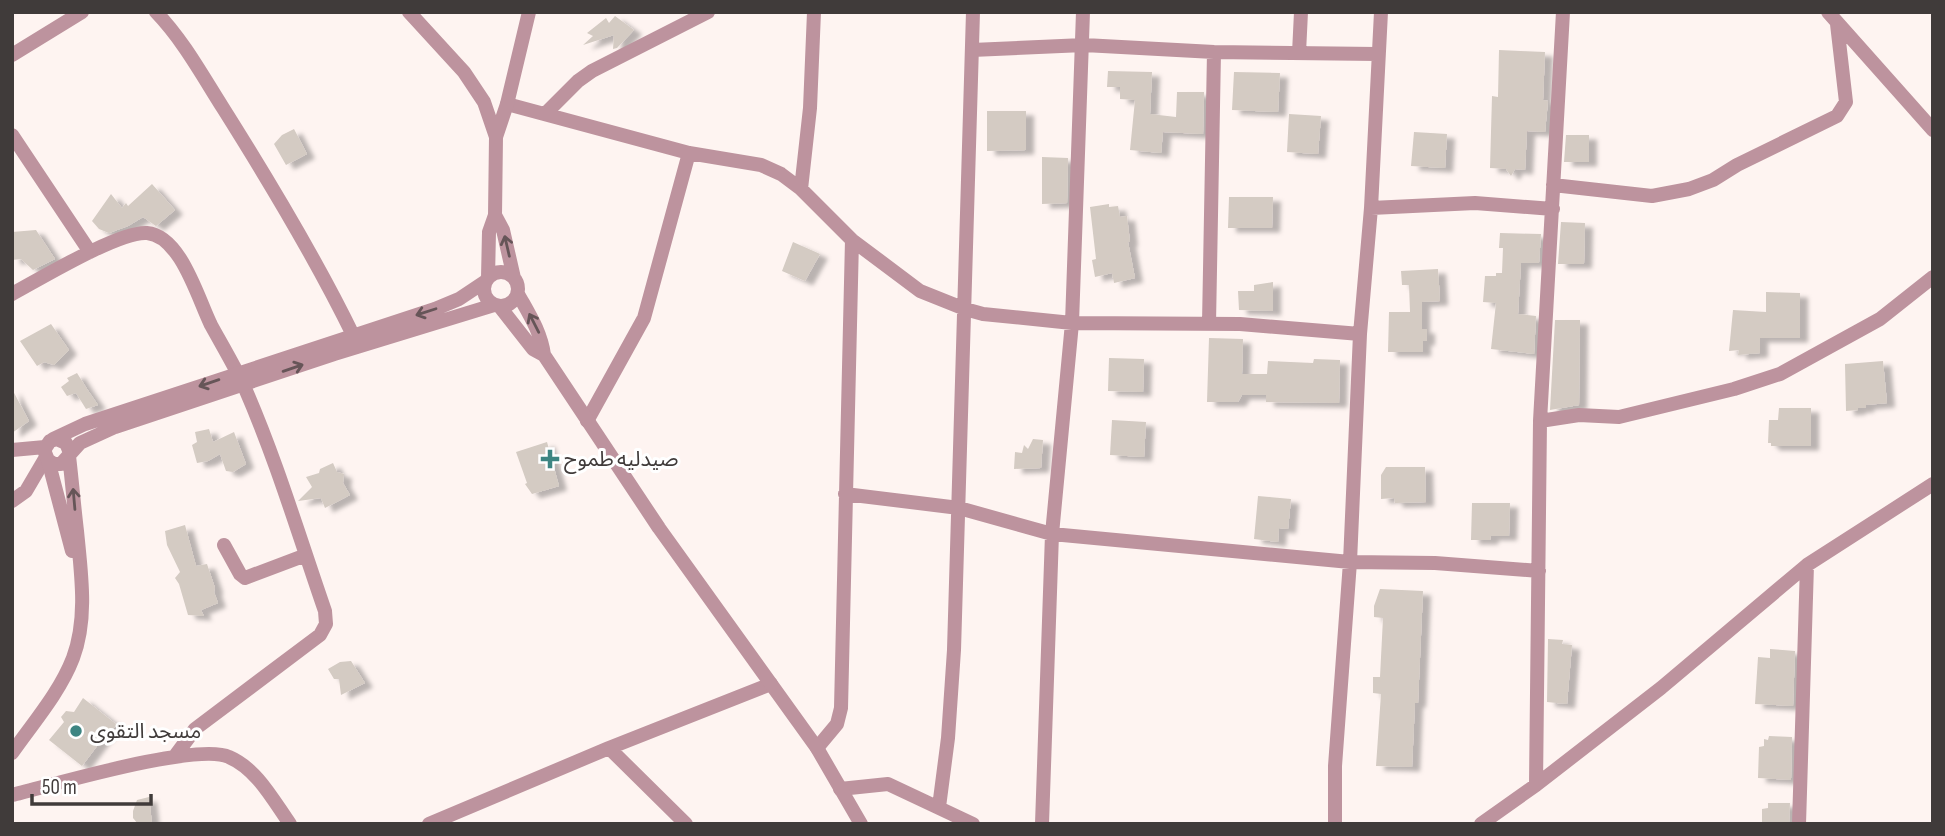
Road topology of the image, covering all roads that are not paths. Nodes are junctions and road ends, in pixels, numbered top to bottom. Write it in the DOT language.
graph roads {
  1 [pos="82,12"];
  2 [pos="156,12"];
  3 [pos="409,12"];
  4 [pos="529,12"];
  5 [pos="708,12"];
  6 [pos="814,12"];
  7 [pos="974,12"];
  8 [pos="1083,12"];
  9 [pos="1301,12"];
  10 [pos="1381,12"];
  11 [pos="1563,12"];
  12 [pos="1828,12"];
  13 [pos="1837,24"];
  14 [pos="1084,45"];
  15 [pos="972,50"];
  16 [pos="1214,52"];
  17 [pos="1299,53"];
  18 [pos="1377,54"];
  19 [pos="12,55"];
  20 [pos="507,104"];
  21 [pos="545,114"];
  22 [pos="1933,130"];
  23 [pos="12,135"];
  24 [pos="496,136"];
  25 [pos="689,153"];
  26 [pos="1553,185"];
  27 [pos="802,189"];
  28 [pos="1371,208"];
  29 [pos="1553,209"];
  30 [pos="495,215"];
  31 [pos="852,240"];
  32 [pos="90,252"];
  33 [pos="1933,277"];
  34 [pos="514,278"];
  35 [pos="487,279"];
  36 [pos="12,294"];
  37 [pos="517,294"];
  38 [pos="497,306"];
  39 [pos="965,309"];
  40 [pos="1072,323"];
  41 [pos="1209,324"];
  42 [pos="1360,334"];
  43 [pos="353,335"];
  44 [pos="544,355"];
  45 [pos="240,379"];
  46 [pos="587,421"];
  47 [pos="1540,421"];
  48 [pos="12,450"];
  49 [pos="48,451"];
  50 [pos="69,454"];
  51 [pos="1933,484"];
  52 [pos="845,494"];
  53 [pos="12,501"];
  54 [pos="959,508"];
  55 [pos="1052,534"];
  56 [pos="224,545"];
  57 [pos="306,555"];
  58 [pos="1350,562"];
  59 [pos="1807,565"];
  60 [pos="1539,571"];
  61 [pos="81,590"];
  62 [pos="771,684"];
  63 [pos="609,748"];
  64 [pos="817,748"];
  65 [pos="12,753"];
  66 [pos="175,756"];
  67 [pos="1536,785"];
  68 [pos="840,789"];
  69 [pos="12,795"];
  70 [pos="939,807"];
  71 [pos="858,819"];
  72 [pos="290,824"];
  73 [pos="429,824"];
  74 [pos="686,824"];
  75 [pos="868,824"];
  76 [pos="973,824"];
  77 [pos="1042,824"];
  78 [pos="1335,824"];
  79 [pos="1482,824"];
  80 [pos="1799,824"];
  1 -- 19 [label="street"];
  2 -- 43 [label="street"];
  3 -- 24 [label="street"];
  4 -- 20 [label="street"];
  5 -- 21 [label="street"];
  6 -- 27 [label="street"];
  7 -- 15 [label="street"];
  8 -- 14 [label="street"];
  9 -- 17 [label="street"];
  10 -- 18 [label="street"];
  11 -- 26 [label="street"];
  12 -- 13 [label="street"];
  13 -- 22 [label="street"];
  13 -- 26 [label="street"];
  14 -- 15 [label="street"];
  14 -- 16 [label="street"];
  14 -- 40 [label="street"];
  15 -- 39 [label="street"];
  16 -- 17 [label="street"];
  16 -- 41 [label="street"];
  17 -- 18 [label="street"];
  18 -- 28 [label="street"];
  20 -- 21 [label="street"];
  20 -- 24 [label="street"];
  21 -- 25 [label="street"];
  23 -- 32 [label="street"];
  24 -- 30 [label="street"];
  25 -- 27 [label="street"];
  25 -- 46 [label="street"];
  26 -- 29 [label="street"];
  27 -- 31 [label="street"];
  28 -- 29 [label="street"];
  28 -- 42 [label="street"];
  29 -- 47 [label="street"];
  34 -- 30 [label="street, one-way"];
  30 -- 35 [label="street"];
  31 -- 39 [label="street"];
  31 -- 52 [label="street"];
  32 -- 36 [label="street"];
  32 -- 45 [label="street"];
  33 -- 47 [label="street"];
  34 -- 35 [label="street"];
  34 -- 37 [label="street"];
  35 -- 38 [label="street"];
  35 -- 43 [label="street, one-way"];
  37 -- 38 [label="street"];
  44 -- 37 [label="street, one-way"];
  38 -- 44 [label="street"];
  45 -- 38 [label="street, one-way"];
  39 -- 40 [label="street"];
  39 -- 54 [label="street"];
  40 -- 41 [label="street"];
  40 -- 55 [label="street"];
  41 -- 42 [label="street"];
  42 -- 58 [label="street"];
  43 -- 45 [label="street"];
  44 -- 46 [label="street"];
  45 -- 49 [label="street, one-way"];
  45 -- 50 [label="street"];
  45 -- 57 [label="street"];
  46 -- 62 [label="street"];
  47 -- 60 [label="street"];
  48 -- 49 [label="street"];
  49 -- 50 [label="street"];
  49 -- 50 [label="street"];
  49 -- 53 [label="street"];
  49 -- 61 [label="street"];
  61 -- 50 [label="street, one-way"];
  51 -- 59 [label="street"];
  52 -- 54 [label="street"];
  52 -- 64 [label="street"];
  54 -- 55 [label="street"];
  54 -- 70 [label="street"];
  55 -- 58 [label="street"];
  55 -- 77 [label="street"];
  56 -- 57 [label="street"];
  57 -- 66 [label="street"];
  58 -- 60 [label="street"];
  58 -- 78 [label="street"];
  59 -- 67 [label="street"];
  59 -- 80 [label="street"];
  60 -- 67 [label="street"];
  61 -- 65 [label="street"];
  62 -- 63 [label="street"];
  62 -- 64 [label="street"];
  63 -- 73 [label="street"];
  63 -- 74 [label="street"];
  64 -- 68 [label="street"];
  66 -- 69 [label="street"];
  66 -- 72 [label="street"];
  67 -- 79 [label="street"];
  68 -- 70 [label="street"];
  68 -- 71 [label="street"];
  70 -- 76 [label="street"];
  71 -- 75 [label="street"];
}
